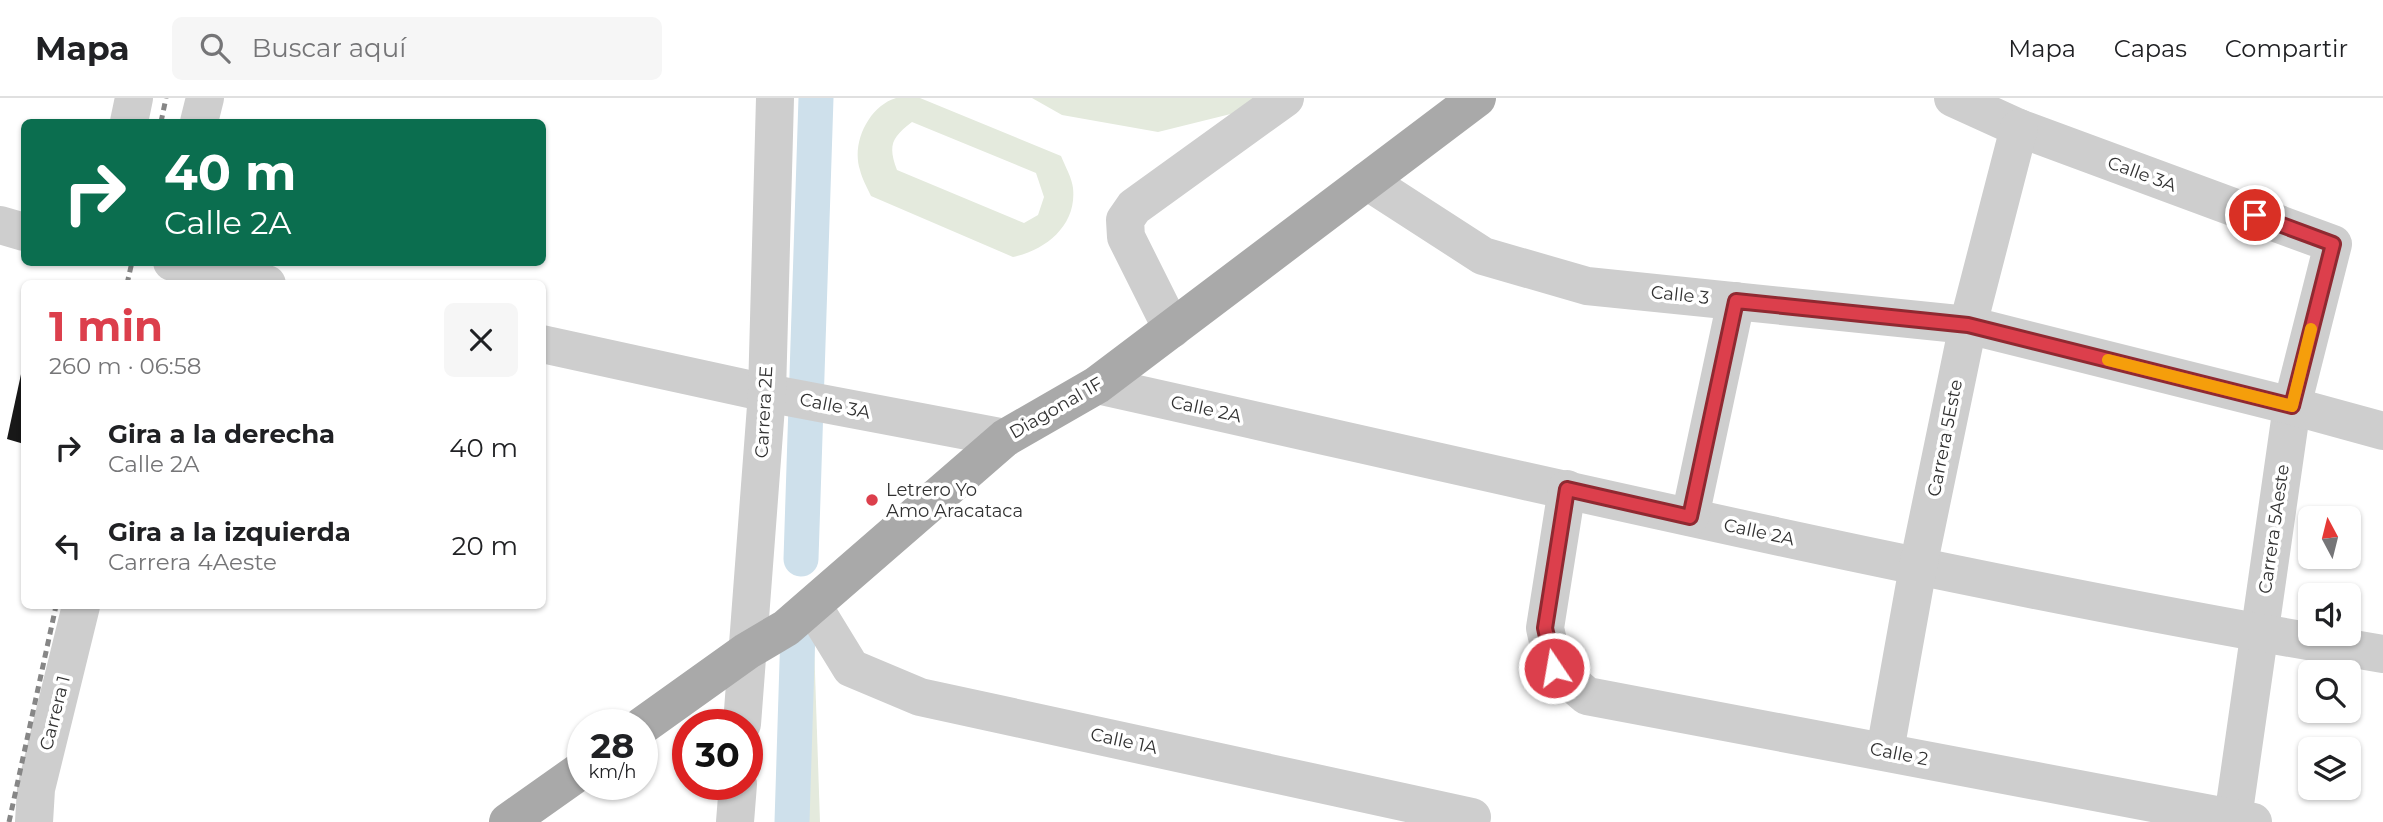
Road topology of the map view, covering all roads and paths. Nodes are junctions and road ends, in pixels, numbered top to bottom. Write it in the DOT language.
graph roads {
  1 [pos="134,98"];
  2 [pos="205,98"];
  3 [pos="775,98"];
  4 [pos="1285,98"];
  5 [pos="1477,98"];
  6 [pos="1953,98"];
  7 [pos="130,119"];
  8 [pos="200,119"];
  9 [pos="2018,128"];
  10 [pos="1367,181"];
  11 [pos="0,225"];
  12 [pos="21,231"];
  13 [pos="2333,244"];
  14 [pos="189,266"];
  15 [pos="250,280"];
  16 [pos="1736,301"];
  17 [pos="1968,325"];
  18 [pos="1172,329"];
  19 [pos="546,345"];
  20 [pos="1097,386"];
  21 [pos="774,395"];
  22 [pos="2292,406"];
  23 [pos="2383,431"];
  24 [pos="1005,438"];
  25 [pos="1567,489"];
  26 [pos="1690,517"];
  27 [pos="1918,567"];
  28 [pos="80,609"];
  29 [pos="800,617"];
  30 [pos="2258,633"];
  31 [pos="747,651"];
  32 [pos="2383,654"];
  33 [pos="743,709"];
  34 [pos="658,715"];
  35 [pos="1885,751"];
  36 [pos="567,780"];
  37 [pos="737,800"];
  38 [pos="1472,817"];
  39 [pos="2243,820"];
  40 [pos="34,822"];
  41 [pos="508,822"];
  42 [pos="735,822"];
  1 -- 7 [label="street"];
  2 -- 8 [label="street"];
  3 -- 21 [label="street, Carrera 2E"];
  4 -- 18 [label="street"];
  5 -- 10 [label="main road, Diagonal 1F"];
  6 -- 9 [label="street, Calle 3A"];
  9 -- 13 [label="street, Calle 3A"];
  9 -- 17 [label="street, Carrera 5Este"];
  10 -- 16 [label="street, Calle 3"];
  10 -- 18 [label="main road, Diagonal 1F"];
  11 -- 12 [label="street"];
  13 -- 22 [label="street, Carrera 5Aeste"];
  14 -- 15 [label="street"];
  16 -- 17 [label="street, Calle 3"];
  16 -- 26 [label="street"];
  17 -- 22 [label="street, Calle 3"];
  17 -- 27 [label="street, Carrera 5Este"];
  18 -- 20 [label="main road, Diagonal 1F"];
  19 -- 21 [label="street, Calle 3A"];
  20 -- 24 [label="main road, Diagonal 1F"];
  20 -- 25 [label="street, Calle 2A"];
  21 -- 24 [label="street, Calle 3A"];
  21 -- 31 [label="street, Carrera 2E"];
  22 -- 23 [label="street, Calle 3"];
  22 -- 30 [label="street, Carrera 5Aeste"];
  24 -- 29 [label="main road, Diagonal 1F"];
  25 -- 26 [label="street, Calle 2A"];
  25 -- 35 [label="street, Calle 2"];
  26 -- 27 [label="street, Calle 2A"];
  27 -- 30 [label="street, Calle 2A"];
  27 -- 35 [label="street, Carrera 5Este"];
  28 -- 40 [label="street, Carrera 1"];
  29 -- 31 [label="main road, Diagonal 1F"];
  29 -- 38 [label="street, Calle 1A"];
  30 -- 32 [label="street, Calle 2A"];
  30 -- 39 [label="street, Carrera 5Aeste"];
  31 -- 33 [label="street, Carrera 2E"];
  31 -- 34 [label="main road, Diagonal 1F"];
  35 -- 39 [label="street, Calle 2"];
  36 -- 41 [label="main road"];
  37 -- 42 [label="street"];
}
